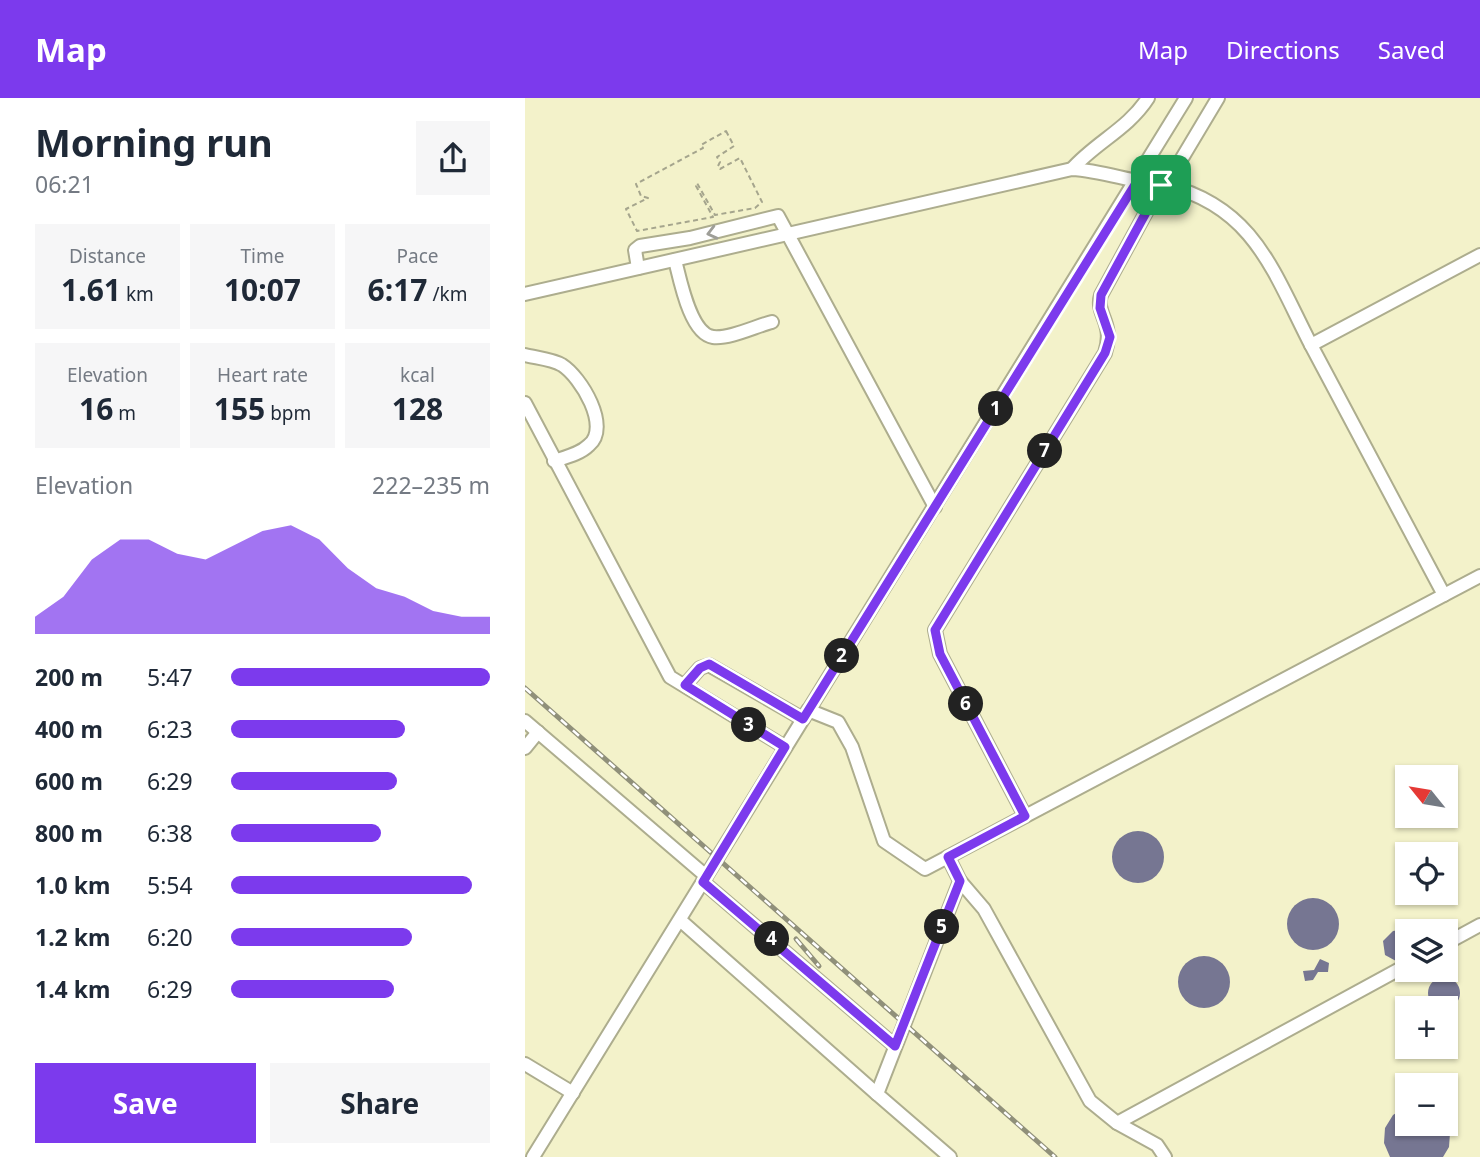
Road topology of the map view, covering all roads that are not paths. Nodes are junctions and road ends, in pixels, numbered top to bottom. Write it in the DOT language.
graph roads {
  1 [pos="1148,98"];
  2 [pos="1186,98"];
  3 [pos="1218,98"];
  4 [pos="1072,169"];
  5 [pos="1136,183"];
  6 [pos="1163,185"];
  7 [pos="790,233"];
  8 [pos="1480,255"];
  9 [pos="675,260"];
  10 [pos="638,268"];
  11 [pos="525,294"];
  12 [pos="772,322"];
  13 [pos="1311,345"];
  14 [pos="525,355"];
  15 [pos="525,403"];
  16 [pos="555,461"];
  17 [pos="935,507"];
  18 [pos="1480,576"];
  19 [pos="1444,595"];
  20 [pos="685,685"];
  21 [pos="806,714"];
  22 [pos="525,721"];
  23 [pos="538,732"];
  24 [pos="785,747"];
  25 [pos="525,748"];
  26 [pos="1025,816"];
  27 [pos="948,857"];
  28 [pos="705,879"];
  29 [pos="960,881"];
  30 [pos="680,920"];
  31 [pos="1480,925"];
  32 [pos="1458,937"];
  33 [pos="1395,972"];
  34 [pos="895,1046"];
  35 [pos="525,1063"];
  36 [pos="573,1093"];
  37 [pos="877,1094"];
  38 [pos="1117,1123"];
  39 [pos="533,1157"];
  40 [pos="950,1157"];
  41 [pos="1165,1157"];
  1 -- 4 [label="lane"];
  2 -- 5 [label="lane"];
  3 -- 6 [label="lane"];
  4 -- 5 [label="lane"];
  4 -- 7 [label="lane"];
  5 -- 6 [label="lane"];
  5 -- 17 [label="lane"];
  6 -- 13 [label="lane"];
  6 -- 26 [label="lane"];
  7 -- 9 [label="lane"];
  7 -- 10 [label="lane, one-way"];
  7 -- 17 [label="lane"];
  8 -- 13 [label="lane"];
  9 -- 10 [label="lane"];
  9 -- 12 [label="lane"];
  10 -- 11 [label="lane"];
  13 -- 19 [label="lane"];
  14 -- 16 [label="lane"];
  15 -- 16 [label="lane"];
  16 -- 20 [label="lane"];
  17 -- 21 [label="lane"];
  18 -- 19 [label="lane"];
  19 -- 26 [label="lane"];
  20 -- 21 [label="lane"];
  20 -- 24 [label="lane"];
  21 -- 24 [label="lane"];
  21 -- 27 [label="lane"];
  22 -- 23 [label="lane"];
  23 -- 25 [label="lane"];
  23 -- 28 [label="lane"];
  24 -- 28 [label="lane"];
  26 -- 27 [label="lane"];
  27 -- 29 [label="lane"];
  28 -- 30 [label="lane"];
  28 -- 34 [label="lane"];
  29 -- 34 [label="lane"];
  29 -- 38 [label="lane"];
  30 -- 36 [label="lane"];
  30 -- 37 [label="lane"];
  31 -- 32 [label="lane"];
  33 -- 38 [label="lane"];
  34 -- 37 [label="lane"];
  35 -- 36 [label="lane"];
  36 -- 39 [label="lane"];
  37 -- 40 [label="lane"];
  38 -- 41 [label="lane"];
}
